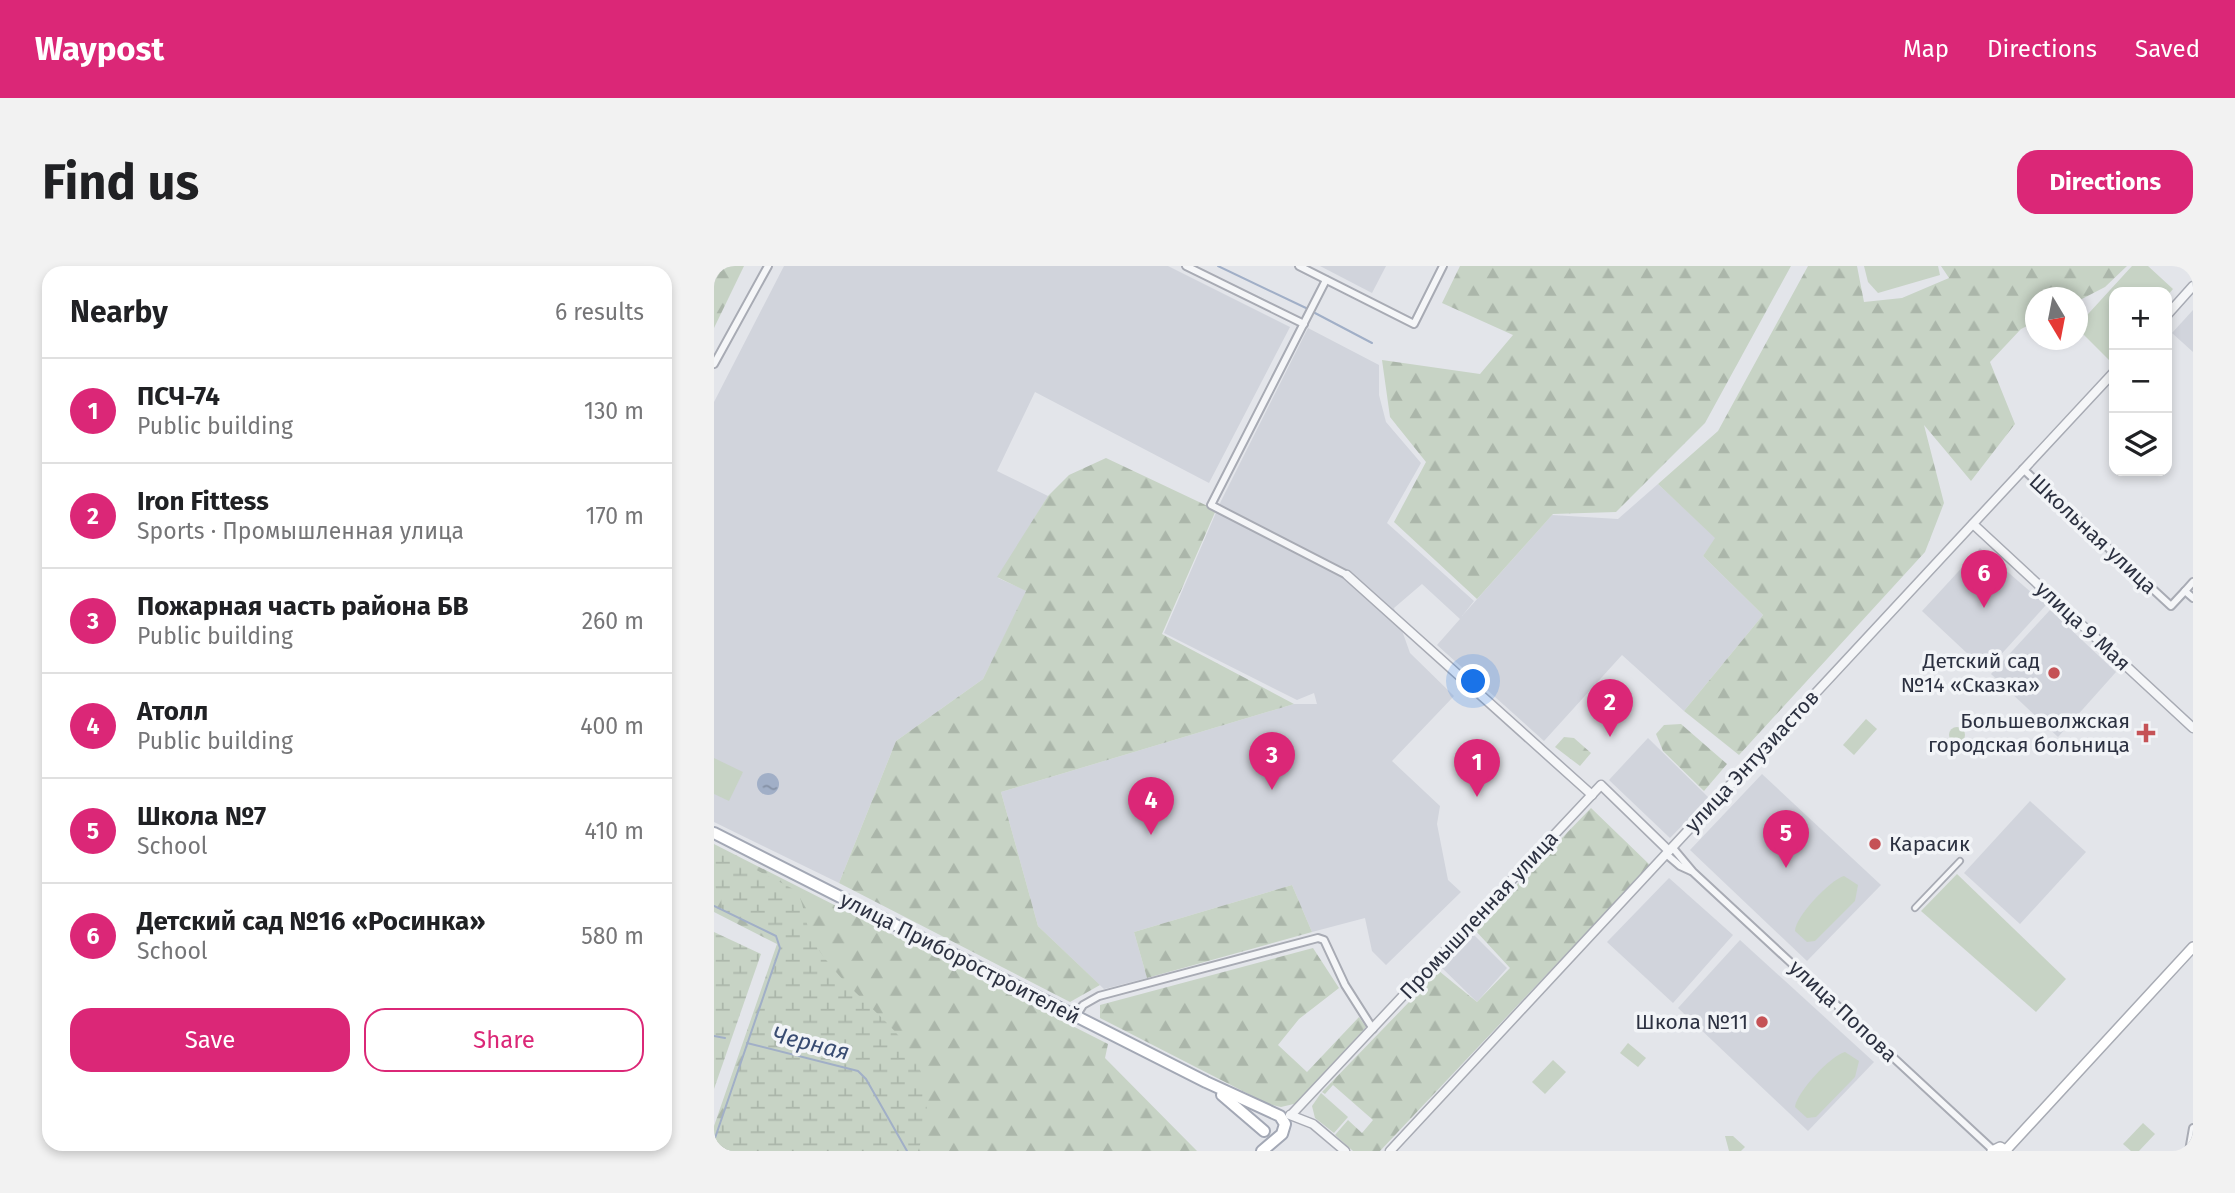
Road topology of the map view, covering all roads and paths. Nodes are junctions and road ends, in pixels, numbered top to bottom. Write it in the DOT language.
graph roads {
  1 [pos="768,266"];
  2 [pos="1186,266"];
  3 [pos="1299,266"];
  4 [pos="1443,266"];
  5 [pos="1326,280"];
  6 [pos="2193,286"];
  7 [pos="2172,309"];
  8 [pos="1304,324"];
  9 [pos="714,364"];
  10 [pos="2109,377"];
  11 [pos="2024,469"];
  12 [pos="1973,524"];
  13 [pos="1347,575"];
  14 [pos="2193,582"];
  15 [pos="2185,591"];
  16 [pos="2193,598"];
  17 [pos="2193,727"];
  18 [pos="1592,795"];
  19 [pos="714,833"];
  20 [pos="1669,851"];
  21 [pos="1959,861"];
  22 [pos="1915,908"];
  23 [pos="2193,947"];
  24 [pos="1076,1016"];
  25 [pos="1373,1029"];
  26 [pos="1206,1082"];
  27 [pos="1282,1115"];
  28 [pos="1313,1124"];
  29 [pos="2193,1128"];
  30 [pos="1273,1132"];
  31 [pos="1993,1150"];
  32 [pos="2006,1150"];
  33 [pos="1262,1151"];
  34 [pos="1345,1151"];
  35 [pos="1390,1151"];
  36 [pos="2189,1151"];
  1 -- 9 [label="street"];
  2 -- 8 [label="street"];
  3 -- 5 [label="street"];
  4 -- 5 [label="street"];
  5 -- 8 [label="street"];
  6 -- 7 [label="street"];
  8 -- 13 [label="street"];
  10 -- 11 [label="street, улица Энтузиастов"];
  11 -- 12 [label="street, улица Энтузиастов"];
  11 -- 15 [label="street, Школьная улица"];
  12 -- 17 [label="street, улица 9 Мая"];
  12 -- 20 [label="street, улица Энтузиастов"];
  13 -- 18 [label="street"];
  14 -- 15 [label="street"];
  15 -- 16 [label="street, Школьная улица"];
  18 -- 20 [label="street"];
  18 -- 25 [label="street, Промышленная улица"];
  19 -- 24 [label="main road, улица Приборостроителей"];
  20 -- 31 [label="street, улица Попова"];
  20 -- 35 [label="street, улица Энтузиастов"];
  21 -- 22 [label="street"];
  23 -- 32 [label="main road"];
  24 -- 25 [label="street"];
  24 -- 26 [label="main road, улица Приборостроителей"];
  25 -- 27 [label="street, Промышленная улица"];
  26 -- 27 [label="main road, улица Приборостроителей"];
  26 -- 30 [label="main road, улица Приборостроителей"];
  27 -- 28 [label="street"];
  27 -- 30 [label="main road"];
  27 -- 30 [label="main road"];
  28 -- 30 [label="street"];
  28 -- 34 [label="street"];
  29 -- 36 [label="street"];
  30 -- 33 [label="main road"];
  31 -- 32 [label="main road"];
}
